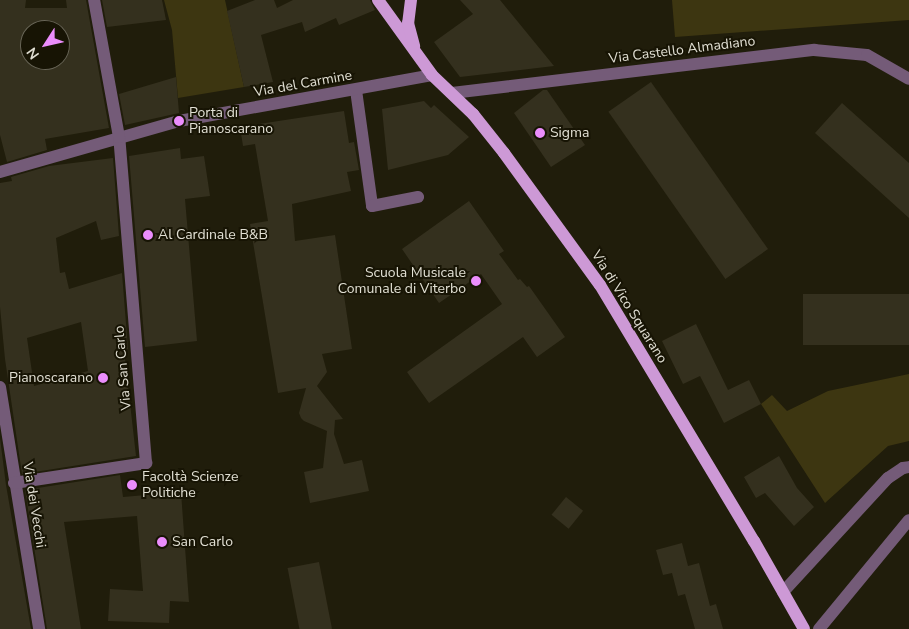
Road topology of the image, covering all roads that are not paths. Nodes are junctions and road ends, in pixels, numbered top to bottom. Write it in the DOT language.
graph roads {
  1 [pos="94,0"];
  2 [pos="378,0"];
  3 [pos="411,0"];
  4 [pos="416,56"];
  5 [pos="432,75"];
  6 [pos="909,79"];
  7 [pos="356,90"];
  8 [pos="452,92"];
  9 [pos="119,137"];
  10 [pos="0,172"];
  11 [pos="418,196"];
  12 [pos="0,387"];
  13 [pos="909,467"];
  14 [pos="14,483"];
  15 [pos="909,520"];
  16 [pos="783,592"];
  17 [pos="39,629"];
  18 [pos="804,629"];
  19 [pos="818,629"];
  1 -- 9 [label="street"];
  2 -- 4 [label="main road, Via di Vico Squarano"];
  3 -- 4 [label="main road"];
  4 -- 5 [label="main road, Via di Vico Squarano"];
  5 -- 7 [label="street, Via del Carmine"];
  5 -- 8 [label="main road, Via di Vico Squarano"];
  6 -- 8 [label="street, Via Castello Almadiano"];
  7 -- 9 [label="street, Via del Carmine"];
  7 -- 11 [label="street"];
  8 -- 16 [label="main road, Via di Vico Squarano"];
  9 -- 10 [label="street, Via del Carmine"];
  9 -- 14 [label="street, Via San Carlo"];
  12 -- 14 [label="street, Via dei Vecchi"];
  13 -- 16 [label="street"];
  14 -- 17 [label="street, Via dei Vecchi"];
  15 -- 19 [label="street"];
  16 -- 18 [label="main road, Via di Vico Squarano"];
}
